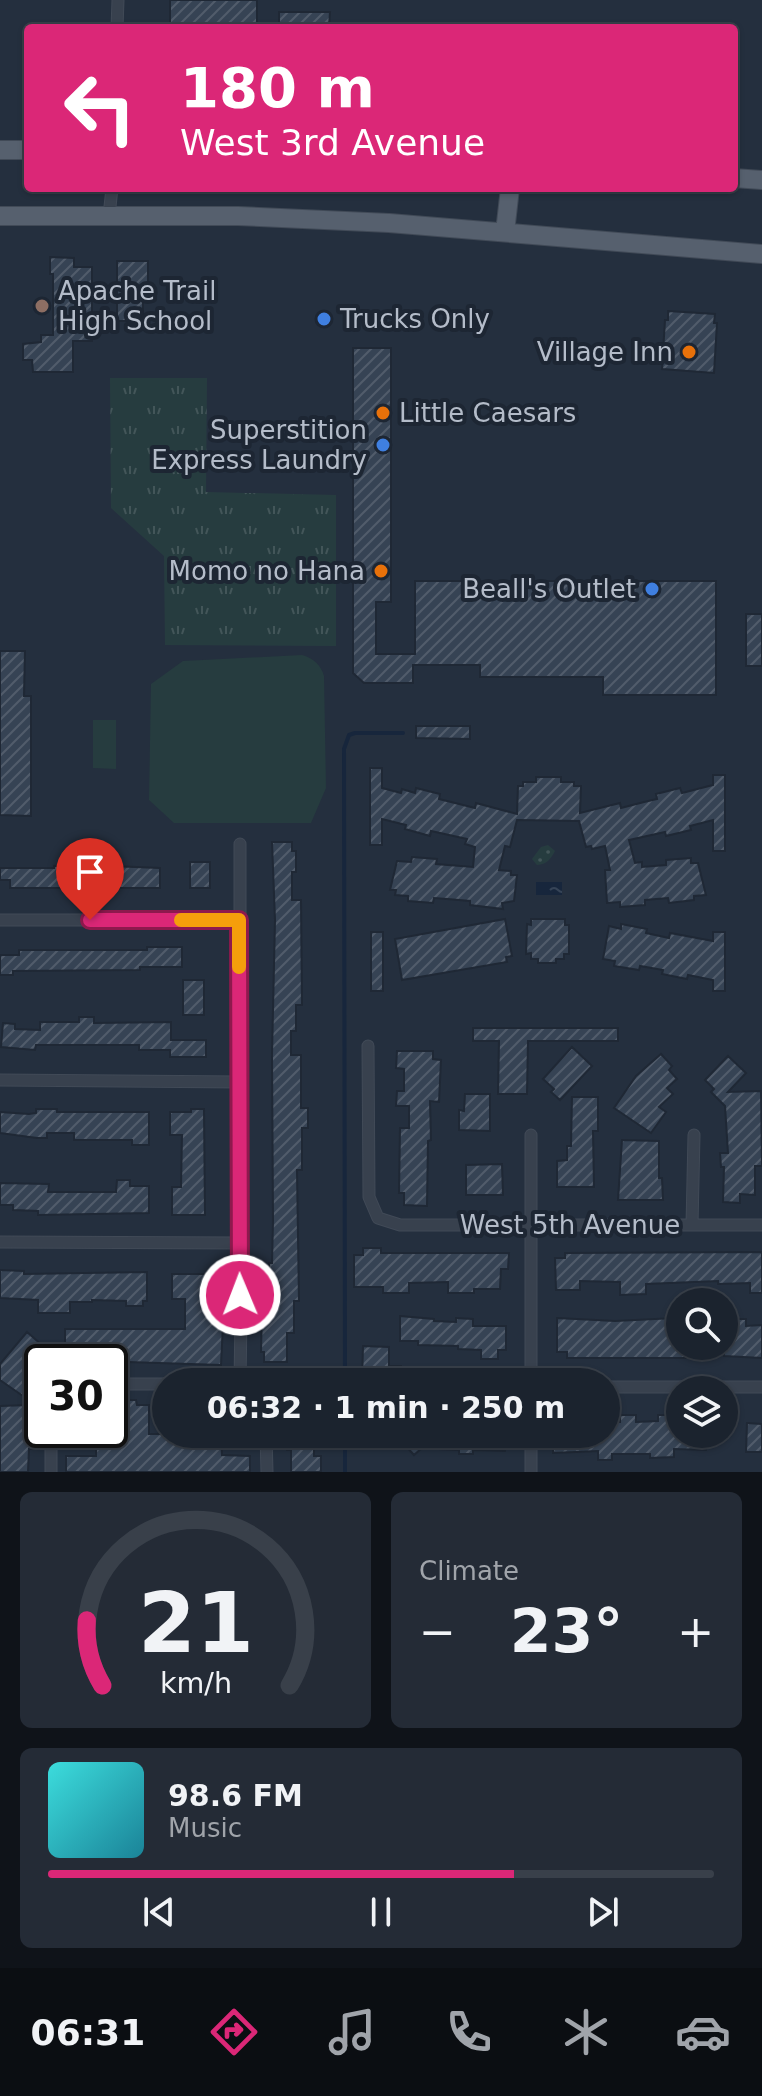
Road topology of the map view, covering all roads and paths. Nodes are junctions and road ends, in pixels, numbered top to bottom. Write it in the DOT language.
graph roads {
  1 [pos="118,0"];
  2 [pos="117,24"];
  3 [pos="0,150"];
  4 [pos="24,150"];
  5 [pos="738,178"];
  6 [pos="762,180"];
  7 [pos="112,192"];
  8 [pos="510,192"];
  9 [pos="0,216"];
  10 [pos="109,216"];
  11 [pos="505,232"];
  12 [pos="762,254"];
  13 [pos="240,844"];
  14 [pos="0,920"];
  15 [pos="239,920"];
  16 [pos="368,1046"];
  17 [pos="0,1080"];
  18 [pos="239,1082"];
  19 [pos="531,1135"];
  20 [pos="694,1135"];
  21 [pos="531,1225"];
  22 [pos="692,1225"];
  23 [pos="762,1225"];
  24 [pos="0,1242"];
  25 [pos="240,1243"];
  26 [pos="240,1295"];
  27 [pos="241,1317"];
  28 [pos="240,1368"];
  29 [pos="531,1368"];
  30 [pos="128,1384"];
  31 [pos="152,1384"];
  32 [pos="620,1387"];
  33 [pos="762,1387"];
  34 [pos="51,1448"];
  35 [pos="266,1448"];
  36 [pos="531,1448"];
  37 [pos="51,1472"];
  38 [pos="267,1472"];
  39 [pos="531,1472"];
  1 -- 2 [label="street"];
  3 -- 4 [label="main road"];
  5 -- 6 [label="main road"];
  7 -- 10 [label="street"];
  8 -- 11 [label="main road"];
  9 -- 10 [label="main road"];
  10 -- 11 [label="main road"];
  11 -- 12 [label="main road"];
  13 -- 15 [label="street"];
  14 -- 15 [label="street"];
  15 -- 18 [label="street"];
  16 -- 21 [label="street, West 5th Avenue"];
  17 -- 18 [label="street"];
  18 -- 25 [label="street"];
  19 -- 21 [label="street"];
  20 -- 22 [label="street"];
  21 -- 22 [label="street, West 5th Avenue"];
  21 -- 29 [label="street"];
  22 -- 23 [label="street, West 5th Avenue"];
  24 -- 25 [label="street"];
  25 -- 26 [label="street"];
  27 -- 28 [label="street"];
  30 -- 31 [label="street"];
  32 -- 33 [label="street"];
  34 -- 37 [label="street"];
  35 -- 38 [label="street"];
  36 -- 39 [label="street"];
}
